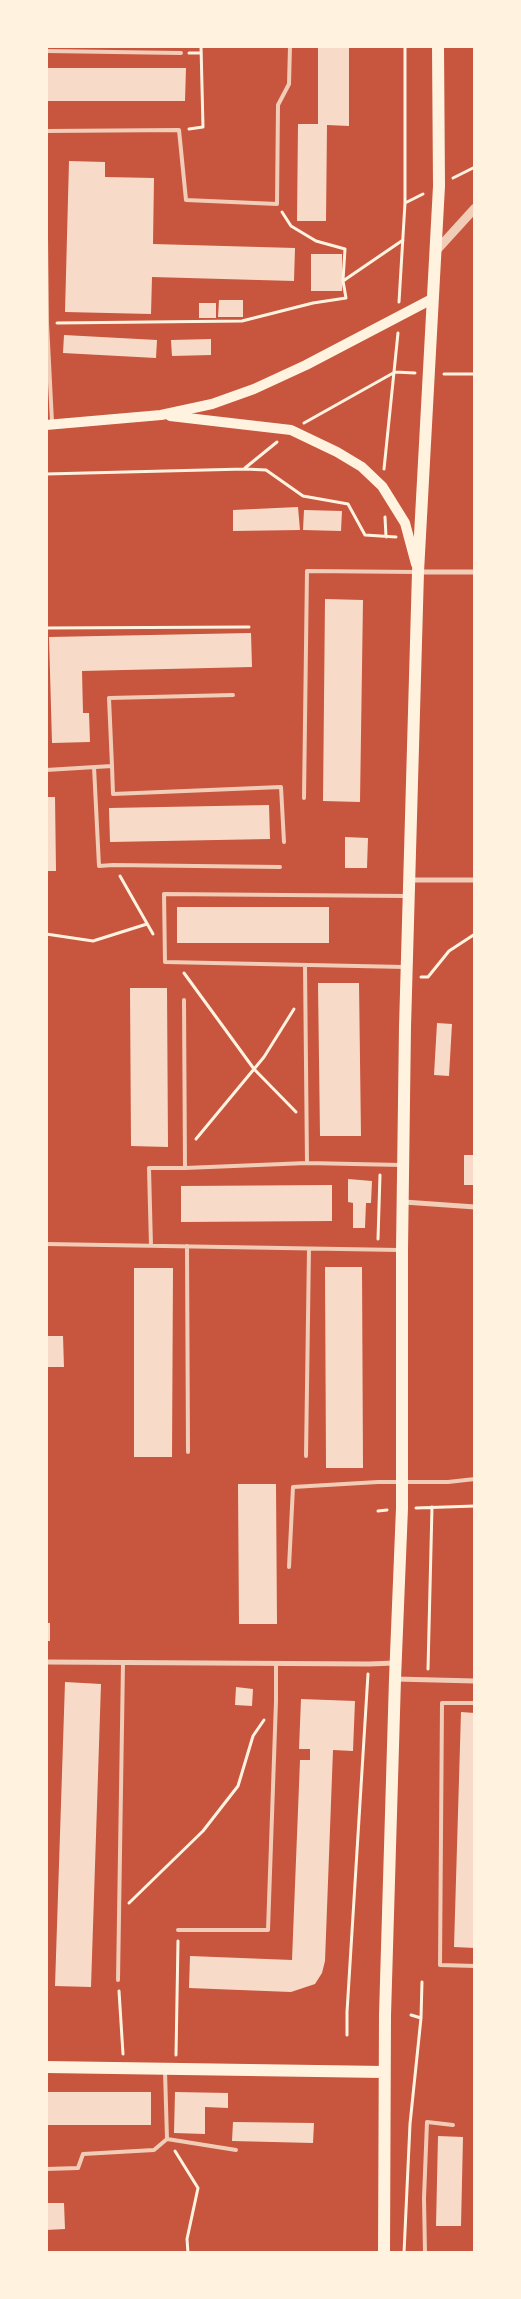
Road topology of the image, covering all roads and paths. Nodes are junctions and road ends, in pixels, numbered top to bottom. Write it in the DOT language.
graph roads {
  1 [pos="201,46"];
  2 [pos="290,46"];
  3 [pos="405,46"];
  4 [pos="438,46"];
  5 [pos="46,51"];
  6 [pos="181,53"];
  7 [pos="179,130"];
  8 [pos="46,132"];
  9 [pos="277,204"];
  10 [pos="475,208"];
  11 [pos="46,236"];
  12 [pos="403,240"];
  13 [pos="435,252"];
  14 [pos="343,281"];
  15 [pos="432,299"];
  16 [pos="398,317"];
  17 [pos="47,323"];
  18 [pos="395,372"];
  19 [pos="430,373"];
  20 [pos="475,374"];
  21 [pos="161,415"];
  22 [pos="49,425"];
  23 [pos="291,430"];
  24 [pos="245,469"];
  25 [pos="46,474"];
  26 [pos="382,486"];
  27 [pos="409,536"];
  28 [pos="386,537"];
  29 [pos="418,572"];
  30 [pos="475,572"];
  31 [pos="249,627"];
  32 [pos="46,628"];
  33 [pos="233,695"];
  34 [pos="112,766"];
  35 [pos="94,767"];
  36 [pos="46,770"];
  37 [pos="304,798"];
  38 [pos="284,842"];
  39 [pos="113,865"];
  40 [pos="280,867"];
  41 [pos="409,880"];
  42 [pos="475,880"];
  43 [pos="408,896"];
  44 [pos="148,924"];
  45 [pos="46,934"];
  46 [pos="475,934"];
  47 [pos="165,954"];
  48 [pos="176,962"];
  49 [pos="305,965"];
  50 [pos="407,972"];
  51 [pos="305,991"];
  52 [pos="184,1000"];
  53 [pos="254,1069"];
  54 [pos="306,1124"];
  55 [pos="185,1153"];
  56 [pos="307,1163"];
  57 [pos="380,1164"];
  58 [pos="404,1165"];
  59 [pos="185,1168"];
  60 [pos="403,1202"];
  61 [pos="475,1207"];
  62 [pos="46,1244"];
  63 [pos="151,1246"];
  64 [pos="187,1246"];
  65 [pos="309,1249"];
  66 [pos="377,1250"];
  67 [pos="402,1250"];
  68 [pos="188,1452"];
  69 [pos="306,1456"];
  70 [pos="475,1480"];
  71 [pos="402,1484"];
  72 [pos="475,1506"];
  73 [pos="432,1507"];
  74 [pos="402,1508"];
  75 [pos="378,1511"];
  76 [pos="290,1567"];
  77 [pos="46,1662"];
  78 [pos="123,1663"];
  79 [pos="396,1663"];
  80 [pos="276,1664"];
  81 [pos="369,1664"];
  82 [pos="394,1679"];
  83 [pos="428,1680"];
  84 [pos="475,1681"];
  85 [pos="276,1701"];
  86 [pos="475,1703"];
  87 [pos="119,1912"];
  88 [pos="178,1930"];
  89 [pos="475,1966"];
  90 [pos="118,1980"];
  91 [pos="422,1982"];
  92 [pos="411,2015"];
  93 [pos="422,2018"];
  94 [pos="347,2035"];
  95 [pos="46,2067"];
  96 [pos="124,2067"];
  97 [pos="170,2068"];
  98 [pos="384,2072"];
  99 [pos="453,2125"];
  100 [pos="167,2139"];
  101 [pos="236,2150"];
  102 [pos="46,2169"];
  103 [pos="188,2253"];
  104 [pos="384,2253"];
  105 [pos="404,2253"];
  106 [pos="425,2253"];
  1 -- 7 [label="path"];
  2 -- 9 [label="lane"];
  3 -- 12 [label="path"];
  4 -- 13 [label="main road"];
  5 -- 6 [label="lane"];
  7 -- 8 [label="lane"];
  7 -- 9 [label="lane"];
  9 -- 14 [label="path"];
  10 -- 13 [label="street"];
  11 -- 17 [label="lane"];
  12 -- 14 [label="path"];
  12 -- 16 [label="path"];
  13 -- 15 [label="main road"];
  14 -- 17 [label="path"];
  15 -- 16 [label="main road"];
  15 -- 19 [label="main road"];
  16 -- 18 [label="path"];
  16 -- 21 [label="main road"];
  17 -- 22 [label="lane"];
  18 -- 19 [label="path"];
  18 -- 23 [label="path"];
  18 -- 26 [label="path"];
  19 -- 20 [label="path"];
  19 -- 29 [label="main road"];
  21 -- 22 [label="main road"];
  21 -- 23 [label="main road"];
  23 -- 24 [label="path"];
  23 -- 26 [label="main road"];
  24 -- 25 [label="path"];
  24 -- 28 [label="path"];
  26 -- 27 [label="main road"];
  26 -- 28 [label="path"];
  27 -- 28 [label="path"];
  27 -- 29 [label="main road"];
  29 -- 30 [label="street"];
  29 -- 37 [label="lane"];
  29 -- 41 [label="main road"];
  31 -- 32 [label="path"];
  33 -- 34 [label="lane"];
  34 -- 35 [label="lane"];
  34 -- 38 [label="lane"];
  35 -- 36 [label="lane"];
  35 -- 39 [label="lane"];
  39 -- 40 [label="lane"];
  39 -- 44 [label="path"];
  41 -- 42 [label="street"];
  41 -- 43 [label="main road"];
  43 -- 47 [label="lane"];
  43 -- 50 [label="main road"];
  44 -- 45 [label="path"];
  44 -- 47 [label="path"];
  46 -- 50 [label="path"];
  47 -- 48 [label="lane"];
  48 -- 49 [label="lane"];
  48 -- 53 [label="path"];
  49 -- 50 [label="lane"];
  49 -- 51 [label="lane"];
  50 -- 58 [label="main road"];
  51 -- 53 [label="path"];
  51 -- 54 [label="lane"];
  52 -- 55 [label="lane"];
  53 -- 54 [label="path"];
  53 -- 55 [label="path"];
  54 -- 56 [label="lane"];
  55 -- 59 [label="lane"];
  56 -- 57 [label="lane"];
  56 -- 59 [label="lane"];
  57 -- 58 [label="lane"];
  57 -- 66 [label="path"];
  58 -- 60 [label="main road"];
  59 -- 63 [label="lane"];
  60 -- 61 [label="street"];
  60 -- 67 [label="main road"];
  62 -- 63 [label="lane"];
  63 -- 64 [label="lane"];
  64 -- 65 [label="lane"];
  64 -- 68 [label="lane"];
  65 -- 66 [label="lane"];
  65 -- 69 [label="lane"];
  66 -- 67 [label="lane"];
  67 -- 71 [label="main road"];
  70 -- 71 [label="lane"];
  71 -- 74 [label="main road"];
  71 -- 76 [label="lane"];
  72 -- 73 [label="path"];
  73 -- 74 [label="path"];
  73 -- 83 [label="path"];
  74 -- 75 [label="path"];
  74 -- 79 [label="main road"];
  77 -- 78 [label="street"];
  78 -- 80 [label="street"];
  78 -- 87 [label="lane"];
  79 -- 81 [label="street"];
  79 -- 82 [label="main road"];
  80 -- 81 [label="street"];
  80 -- 85 [label="lane"];
  81 -- 94 [label="path"];
  82 -- 83 [label="street"];
  82 -- 98 [label="main road"];
  83 -- 84 [label="street"];
  85 -- 87 [label="path"];
  85 -- 88 [label="lane"];
  86 -- 89 [label="lane"];
  87 -- 90 [label="lane"];
  88 -- 97 [label="path"];
  90 -- 96 [label="path"];
  91 -- 93 [label="path"];
  92 -- 93 [label="path"];
  93 -- 105 [label="path"];
  95 -- 96 [label="main road"];
  96 -- 97 [label="main road"];
  97 -- 98 [label="main road"];
  97 -- 100 [label="lane"];
  98 -- 104 [label="main road"];
  99 -- 106 [label="lane"];
  100 -- 101 [label="lane"];
  100 -- 102 [label="lane"];
  100 -- 103 [label="path"];
}
